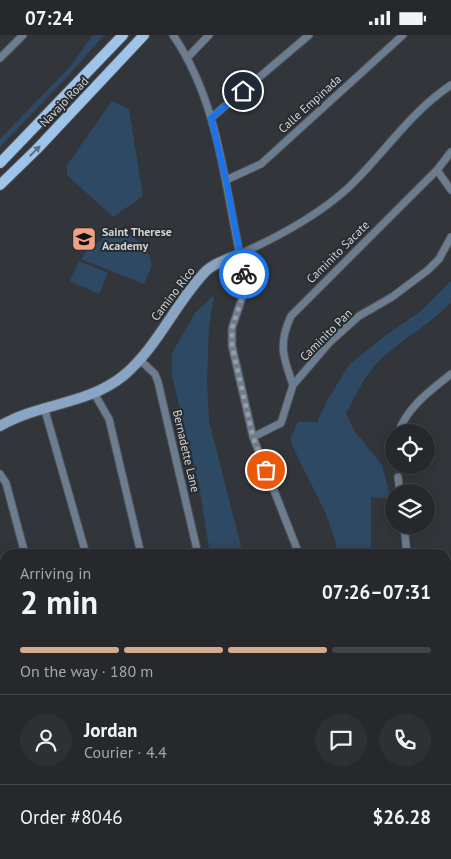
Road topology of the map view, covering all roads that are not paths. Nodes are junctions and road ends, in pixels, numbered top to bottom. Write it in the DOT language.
graph roads {
  1 [pos="23,35"];
  2 [pos="123,35"];
  3 [pos="144,35"];
  4 [pos="173,35"];
  5 [pos="209,35"];
  6 [pos="309,35"];
  7 [pos="403,35"];
  8 [pos="1,56"];
  9 [pos="187,58"];
  10 [pos="79,83"];
  11 [pos="451,85"];
  12 [pos="90,93"];
  13 [pos="211,118"];
  14 [pos="451,152"];
  15 [pos="0,163"];
  16 [pos="437,170"];
  17 [pos="226,180"];
  18 [pos="0,185"];
  19 [pos="451,189"];
  20 [pos="451,237"];
  21 [pos="240,254"];
  22 [pos="140,360"];
  23 [pos="451,374"];
  24 [pos="293,385"];
  25 [pos="94,393"];
  26 [pos="44,407"];
  27 [pos="401,424"];
  28 [pos="0,426"];
  29 [pos="253,437"];
  30 [pos="0,474"];
  31 [pos="398,477"];
  32 [pos="399,484"];
  33 [pos="405,534"];
  34 [pos="24,549"];
  35 [pos="85,549"];
  36 [pos="140,549"];
  37 [pos="197,549"];
  38 [pos="298,549"];
  39 [pos="406,549"];
  1 -- 8 [label="street"];
  2 -- 10 [label="main road, Navajo Road"];
  3 -- 12 [label="main road, Navajo Road"];
  4 -- 9 [label="street"];
  5 -- 9 [label="street"];
  6 -- 13 [label="street"];
  7 -- 17 [label="street, Calle Empinada"];
  9 -- 13 [label="street"];
  10 -- 12 [label="main road"];
  10 -- 15 [label="main road, Navajo Road"];
  11 -- 21 [label="street, Camino Rico"];
  18 -- 12 [label="main road, Navajo Road, one-way"];
  13 -- 17 [label="street"];
  14 -- 16 [label="street, Caminito Sacate"];
  16 -- 19 [label="street"];
  16 -- 24 [label="street, Caminito Sacate"];
  17 -- 21 [label="street"];
  20 -- 24 [label="street, Caminito Pan"];
  21 -- 22 [label="street, Camino Rico"];
  21 -- 29 [label="street"];
  22 -- 25 [label="street, Camino Rico"];
  22 -- 37 [label="street, Bernadette Lane"];
  23 -- 27 [label="street"];
  24 -- 29 [label="street, Caminito Pan"];
  25 -- 26 [label="street, Camino Rico"];
  25 -- 36 [label="street"];
  26 -- 28 [label="street, Camino Rico"];
  26 -- 35 [label="street"];
  29 -- 38 [label="street"];
  30 -- 34 [label="street"];
  31 -- 32 [label="street"];
  33 -- 39 [label="street"];
}
